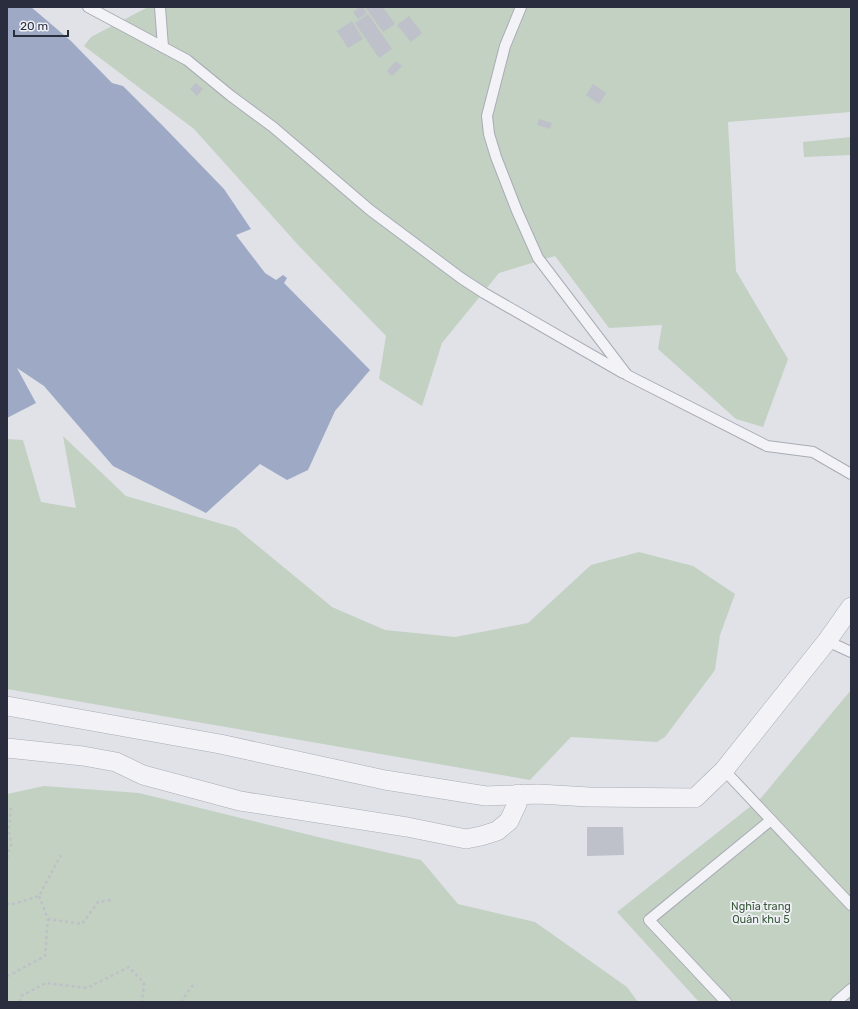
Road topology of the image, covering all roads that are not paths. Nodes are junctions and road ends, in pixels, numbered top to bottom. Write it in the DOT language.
graph roads {
  1 [pos="88,7"];
  2 [pos="160,7"];
  3 [pos="521,7"];
  4 [pos="163,47"];
  5 [pos="627,375"];
  6 [pos="851,474"];
  7 [pos="851,607"];
  8 [pos="827,641"];
  9 [pos="851,652"];
  10 [pos="7,706"];
  11 [pos="7,748"];
  12 [pos="724,770"];
  13 [pos="518,794"];
  14 [pos="771,820"];
  15 [pos="851,905"];
  16 [pos="851,989"];
  17 [pos="726,1002"];
  18 [pos="836,1002"];
  1 -- 4 [label="lane"];
  2 -- 4 [label="lane"];
  3 -- 5 [label="lane"];
  4 -- 5 [label="lane"];
  5 -- 6 [label="lane"];
  7 -- 8 [label="street"];
  8 -- 9 [label="lane"];
  8 -- 12 [label="street"];
  10 -- 13 [label="street"];
  11 -- 13 [label="street"];
  12 -- 13 [label="street"];
  12 -- 14 [label="lane"];
  14 -- 15 [label="lane"];
  14 -- 17 [label="lane"];
  16 -- 18 [label="lane"];
}
